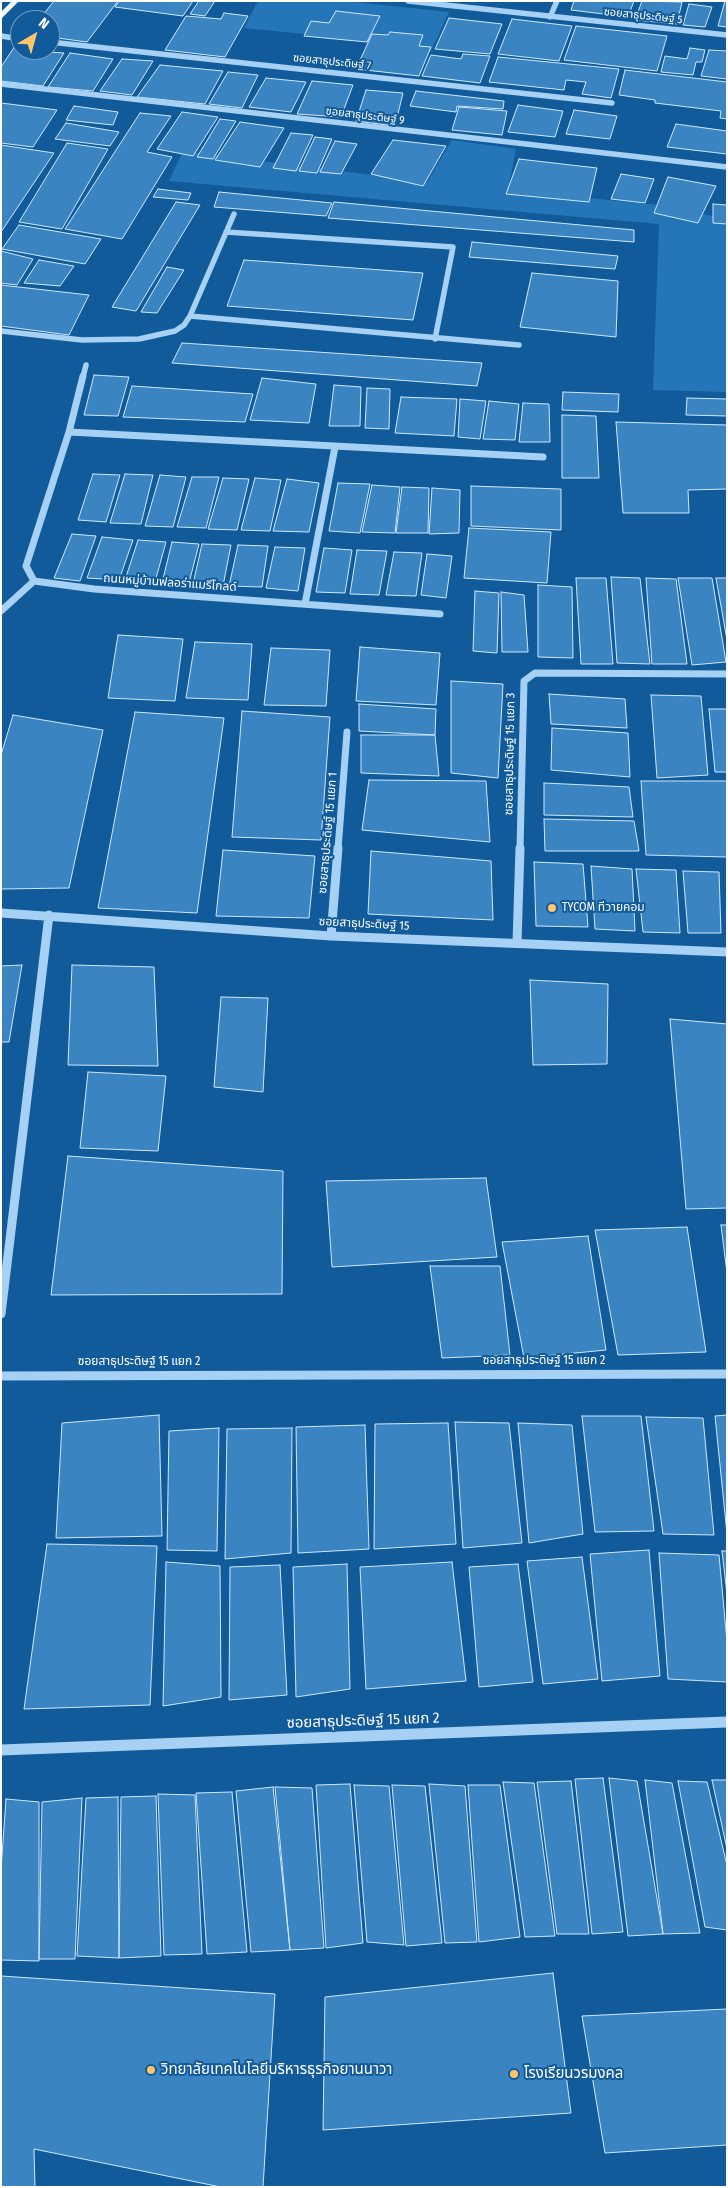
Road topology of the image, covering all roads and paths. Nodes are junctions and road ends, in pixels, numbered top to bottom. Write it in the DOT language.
graph roads {
  1 [pos="15,1"];
  2 [pos="408,1"];
  3 [pos="557,1"];
  4 [pos="1,17"];
  5 [pos="550,17"];
  6 [pos="727,34"];
  7 [pos="60,43"];
  8 [pos="1,84"];
  9 [pos="612,103"];
  10 [pos="727,167"];
  11 [pos="234,214"];
  12 [pos="226,232"];
  13 [pos="190,316"];
  14 [pos="1,332"];
  15 [pos="435,339"];
  16 [pos="519,345"];
  17 [pos="86,365"];
  18 [pos="70,432"];
  19 [pos="335,447"];
  20 [pos="543,457"];
  21 [pos="34,581"];
  22 [pos="305,604"];
  23 [pos="1,611"];
  24 [pos="440,614"];
  25 [pos="727,674"];
  26 [pos="347,732"];
  27 [pos="1,913"];
  28 [pos="49,915"];
  29 [pos="331,936"];
  30 [pos="517,943"];
  31 [pos="727,952"];
  32 [pos="1,1314"];
  33 [pos="727,1374"];
  34 [pos="1,1376"];
  35 [pos="727,1722"];
  36 [pos="1,1750"];
  1 -- 4 [label="main road"];
  2 -- 5 [label="street, ซอยสาธุประดิษฐ์ 5"];
  3 -- 5 [label="street"];
  5 -- 6 [label="street, ซอยสาธุประดิษฐ์ 5"];
  7 -- 9 [label="street, ซอยสาธุประดิษฐ์ 7"];
  8 -- 10 [label="street, ซอยสาธุประดิษฐ์ 9"];
  11 -- 12 [label="street"];
  12 -- 13 [label="street"];
  12 -- 15 [label="street"];
  13 -- 14 [label="street"];
  13 -- 15 [label="street"];
  15 -- 16 [label="street"];
  17 -- 18 [label="street"];
  18 -- 19 [label="street"];
  18 -- 21 [label="street"];
  19 -- 20 [label="street"];
  19 -- 22 [label="street"];
  21 -- 22 [label="street, ถนนหมู่บ้านฟลอร่าแมรีโกลด์"];
  21 -- 23 [label="street"];
  22 -- 24 [label="street, ถนนหมู่บ้านฟลอร่าแมรีโกลด์"];
  25 -- 30 [label="street, ซอยสาธุประดิษฐ์ 15 แยก 3"];
  26 -- 29 [label="street, ซอยสาธุประดิษฐ์ 15 แยก 1"];
  27 -- 28 [label="street, ซอยสาธุประดิษฐ์ 15"];
  28 -- 29 [label="street, ซอยสาธุประดิษฐ์ 15"];
  28 -- 32 [label="street"];
  29 -- 30 [label="street, ซอยสาธุประดิษฐ์ 15"];
  30 -- 31 [label="street, ซอยสาธุประดิษฐ์ 15"];
  33 -- 34 [label="street, ซอยสาธุประดิษฐ์ 15 แยก 2"];
  35 -- 36 [label="street, ซอยสาธุประดิษฐ์ 15 แยก 2"];
}
